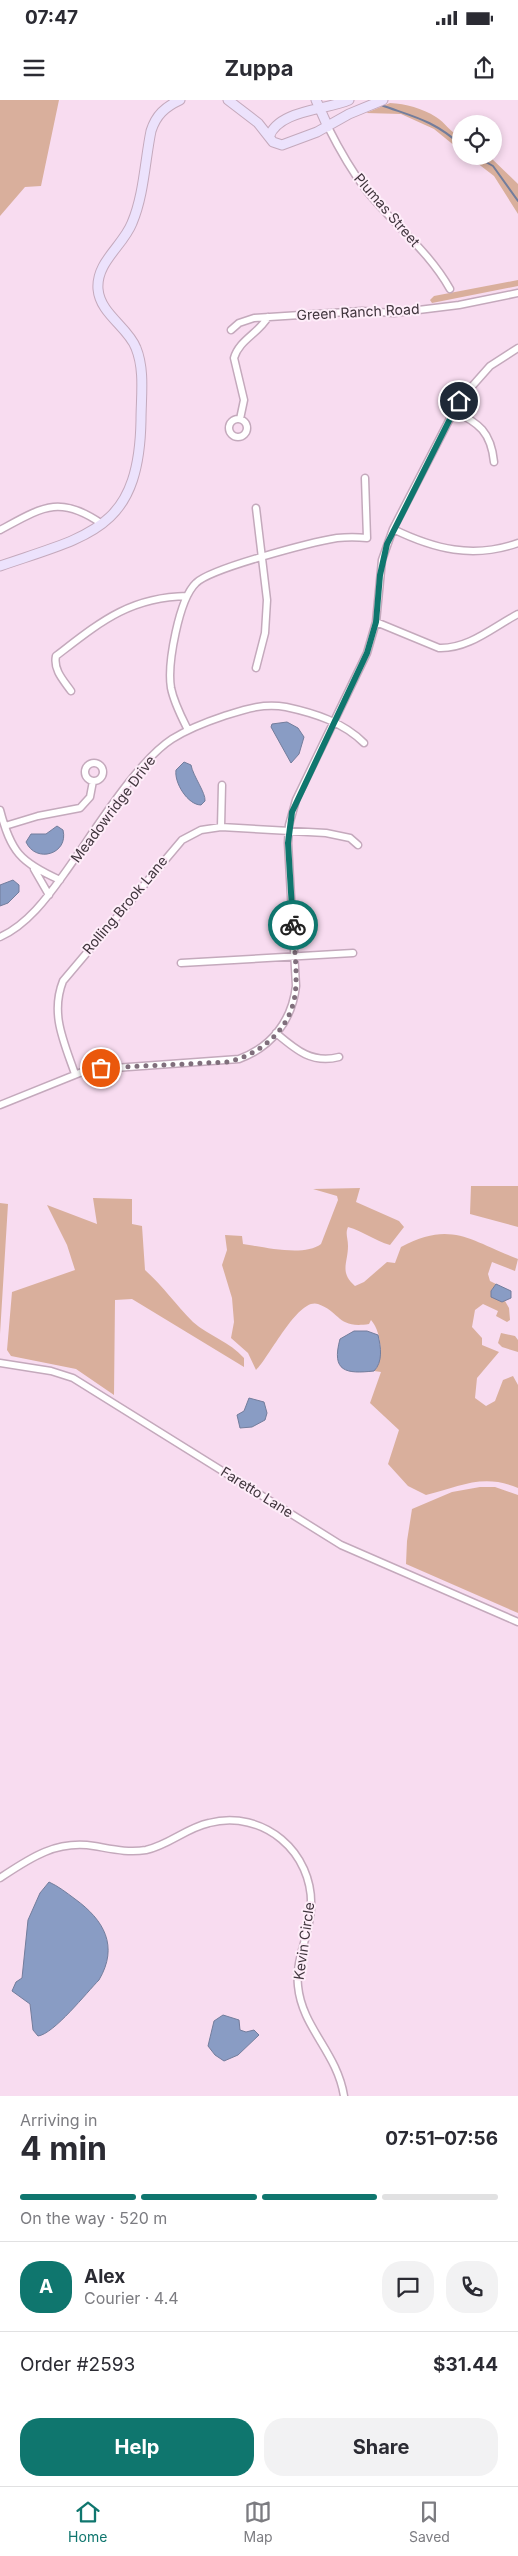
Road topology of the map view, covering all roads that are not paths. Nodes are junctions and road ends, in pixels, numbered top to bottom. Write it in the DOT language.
graph roads {
  1 [pos="180,100"];
  2 [pos="228,100"];
  3 [pos="349,100"];
  4 [pos="383,100"];
  5 [pos="317,104"];
  6 [pos="328,127"];
  7 [pos="269,137"];
  8 [pos="450,289"];
  9 [pos="518,292"];
  10 [pos="268,317"];
  11 [pos="231,330"];
  12 [pos="518,348"];
  13 [pos="454,411"];
  14 [pos="240,419"];
  15 [pos="494,462"];
  16 [pos="365,478"];
  17 [pos="256,508"];
  18 [pos="102,524"];
  19 [pos="393,529"];
  20 [pos="0,530"];
  21 [pos="518,543"];
  22 [pos="261,558"];
  23 [pos="0,566"];
  24 [pos="187,596"];
  25 [pos="518,614"];
  26 [pos="376,622"];
  27 [pos="256,668"];
  28 [pos="71,691"];
  29 [pos="334,720"];
  30 [pos="188,730"];
  31 [pos="364,743"];
  32 [pos="93,781"];
  33 [pos="222,785"];
  34 [pos="0,810"];
  35 [pos="4,826"];
  36 [pos="221,827"];
  37 [pos="288,831"];
  38 [pos="358,845"];
  39 [pos="34,869"];
  40 [pos="60,880"];
  41 [pos="49,895"];
  42 [pos="0,938"];
  43 [pos="353,953"];
  44 [pos="294,956"];
  45 [pos="181,962"];
  46 [pos="276,1034"];
  47 [pos="339,1057"];
  48 [pos="76,1074"];
  49 [pos="0,1105"];
  50 [pos="0,1363"];
  51 [pos="518,1622"];
  52 [pos="0,1878"];
  53 [pos="344,2096"];
  1 -- 18 [label="street"];
  2 -- 7 [label="street"];
  3 -- 5 [label="street"];
  4 -- 6 [label="street"];
  5 -- 6 [label="street, Plumas Street"];
  5 -- 7 [label="street"];
  6 -- 7 [label="street"];
  6 -- 8 [label="street, Plumas Street"];
  9 -- 10 [label="street, Green Ranch Road"];
  10 -- 11 [label="street, Green Ranch Road"];
  10 -- 14 [label="street"];
  12 -- 13 [label="street"];
  13 -- 15 [label="street"];
  13 -- 19 [label="street"];
  16 -- 22 [label="street"];
  17 -- 22 [label="street"];
  18 -- 20 [label="street"];
  18 -- 23 [label="street"];
  19 -- 21 [label="street"];
  19 -- 26 [label="street"];
  22 -- 24 [label="street"];
  22 -- 27 [label="street"];
  24 -- 28 [label="street"];
  24 -- 30 [label="street"];
  25 -- 26 [label="street"];
  26 -- 29 [label="street"];
  29 -- 30 [label="street, Meadowridge Drive"];
  29 -- 31 [label="street, Meadowridge Drive"];
  29 -- 37 [label="street"];
  30 -- 40 [label="street, Meadowridge Drive"];
  32 -- 35 [label="street"];
  33 -- 36 [label="street"];
  34 -- 35 [label="street"];
  35 -- 39 [label="street"];
  36 -- 37 [label="street, Rolling Brook Lane"];
  36 -- 48 [label="street, Rolling Brook Lane"];
  37 -- 38 [label="street, Rolling Brook Lane"];
  37 -- 44 [label="street"];
  39 -- 40 [label="street"];
  39 -- 41 [label="street"];
  40 -- 41 [label="street, Meadowridge Drive"];
  41 -- 42 [label="street, Meadowridge Drive"];
  43 -- 44 [label="street"];
  44 -- 45 [label="street"];
  44 -- 46 [label="street"];
  46 -- 47 [label="street"];
  46 -- 48 [label="street"];
  48 -- 49 [label="street"];
  50 -- 51 [label="street, Faretto Lane"];
  52 -- 53 [label="street, Kevin Circle"];
}
